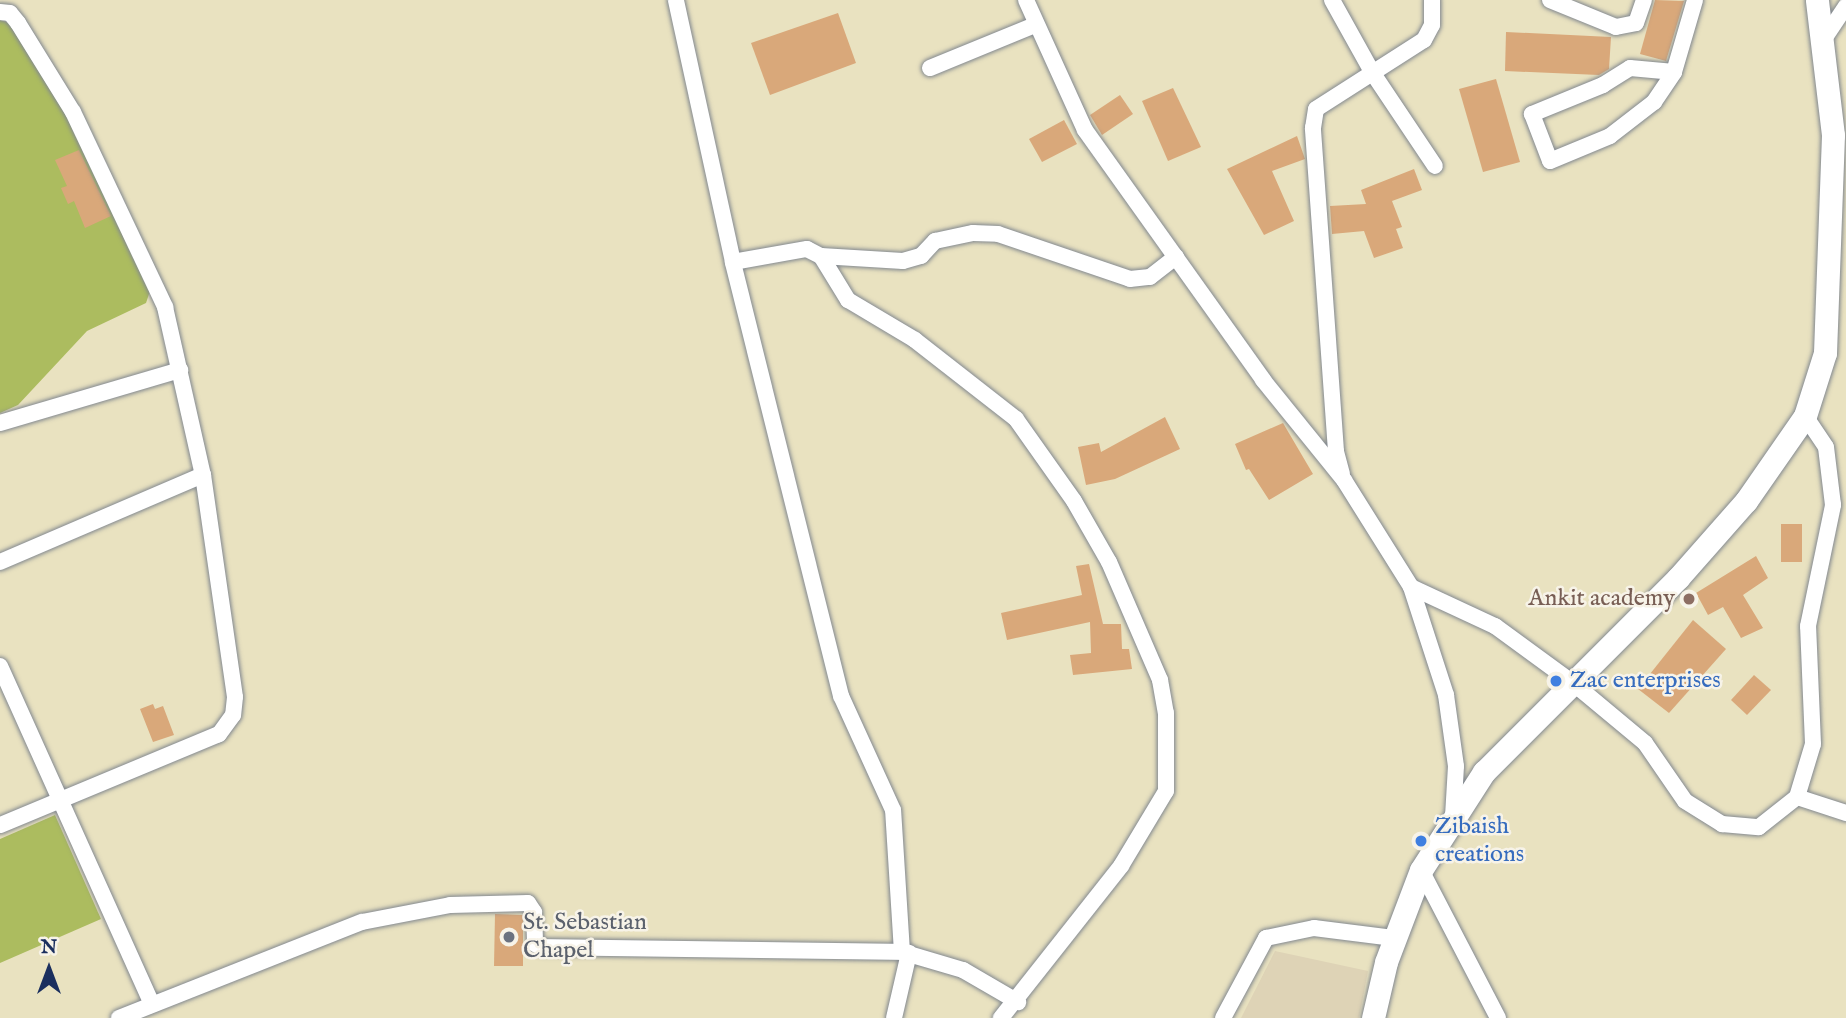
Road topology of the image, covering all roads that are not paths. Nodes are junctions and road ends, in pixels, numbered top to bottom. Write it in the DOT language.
graph roads {
  1 [pos="676,0"];
  2 [pos="1026,0"];
  3 [pos="1332,0"];
  4 [pos="1432,0"];
  5 [pos="1550,0"];
  6 [pos="1644,0"];
  7 [pos="1695,0"];
  8 [pos="1817,0"];
  9 [pos="1846,6"];
  10 [pos="0,12"];
  11 [pos="1035,25"];
  12 [pos="1822,42"];
  13 [pos="930,68"];
  14 [pos="1372,72"];
  15 [pos="1674,72"];
  16 [pos="1839,141"];
  17 [pos="1435,166"];
  18 [pos="821,256"];
  19 [pos="1176,257"];
  20 [pos="733,262"];
  21 [pos="180,370"];
  22 [pos="1805,416"];
  23 [pos="0,423"];
  24 [pos="203,475"];
  25 [pos="1344,480"];
  26 [pos="1839,506"];
  27 [pos="0,562"];
  28 [pos="1411,587"];
  29 [pos="0,666"];
  30 [pos="1573,683"];
  31 [pos="1797,797"];
  32 [pos="61,799"];
  33 [pos="1846,813"];
  34 [pos="1453,816"];
  35 [pos="0,825"];
  36 [pos="1421,870"];
  37 [pos="1394,938"];
  38 [pos="906,952"];
  39 [pos="1018,1002"];
  40 [pos="152,1004"];
  41 [pos="119,1018"];
  42 [pos="894,1018"];
  43 [pos="1001,1018"];
  44 [pos="1223,1018"];
  45 [pos="1373,1018"];
  46 [pos="1498,1018"];
  1 -- 20 [label="street"];
  2 -- 11 [label="street"];
  3 -- 14 [label="street"];
  4 -- 14 [label="street"];
  5 -- 6 [label="street"];
  7 -- 15 [label="street"];
  8 -- 12 [label="main road"];
  9 -- 12 [label="street"];
  10 -- 21 [label="street"];
  11 -- 13 [label="street"];
  11 -- 19 [label="street"];
  12 -- 16 [label="main road"];
  14 -- 17 [label="street"];
  14 -- 25 [label="street"];
  15 -- 15 [label="street"];
  16 -- 22 [label="main road"];
  18 -- 19 [label="street"];
  18 -- 20 [label="street"];
  18 -- 39 [label="street"];
  19 -- 25 [label="street"];
  20 -- 38 [label="street"];
  21 -- 23 [label="street"];
  21 -- 24 [label="street"];
  22 -- 26 [label="street"];
  22 -- 30 [label="main road"];
  24 -- 27 [label="street"];
  24 -- 32 [label="street"];
  25 -- 28 [label="street"];
  26 -- 31 [label="street"];
  28 -- 30 [label="street"];
  28 -- 34 [label="street"];
  29 -- 32 [label="street"];
  30 -- 31 [label="street"];
  30 -- 34 [label="main road"];
  31 -- 33 [label="street"];
  32 -- 35 [label="street"];
  32 -- 40 [label="street"];
  34 -- 36 [label="main road"];
  36 -- 37 [label="main road"];
  36 -- 46 [label="street"];
  37 -- 44 [label="street"];
  37 -- 45 [label="main road"];
  38 -- 39 [label="street"];
  38 -- 40 [label="street"];
  38 -- 42 [label="street"];
  39 -- 43 [label="street"];
  40 -- 41 [label="street"];
}
